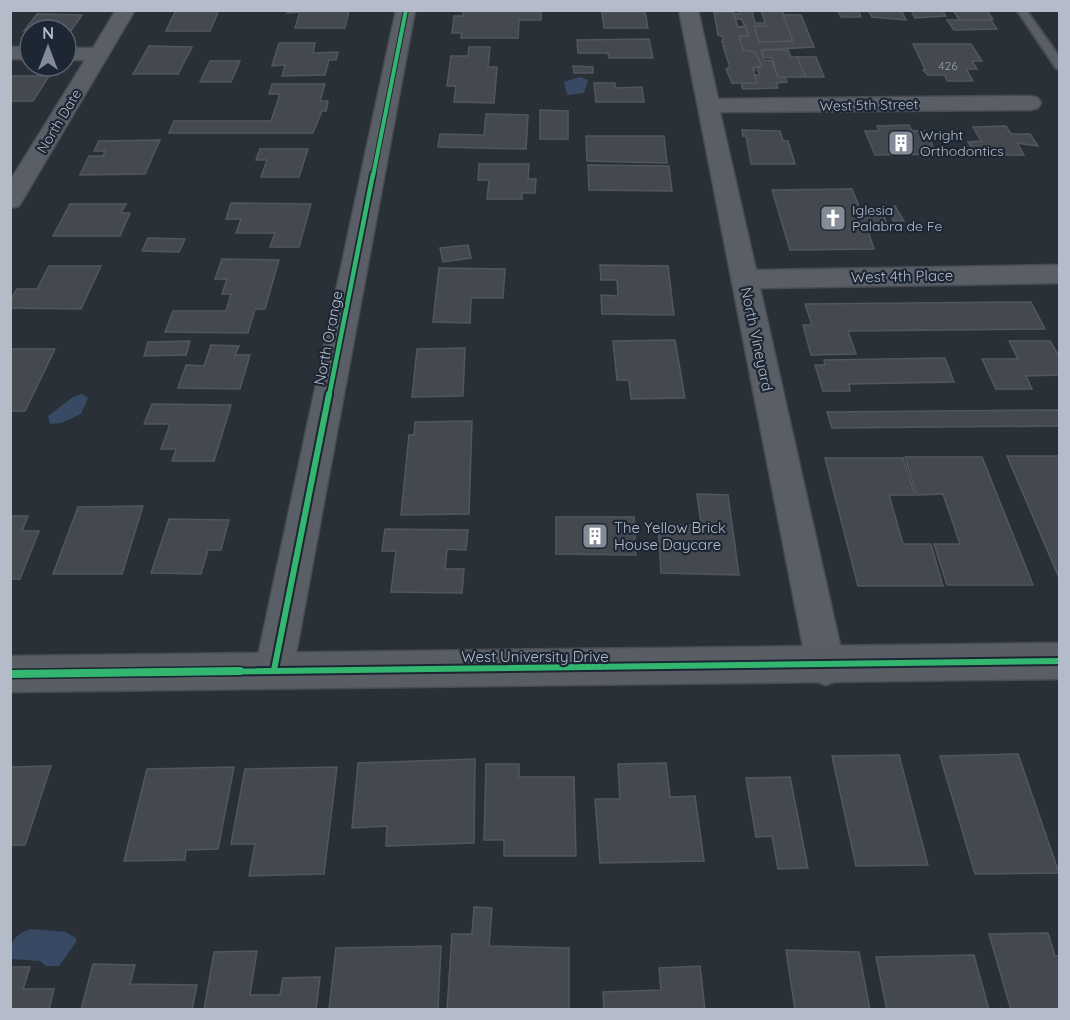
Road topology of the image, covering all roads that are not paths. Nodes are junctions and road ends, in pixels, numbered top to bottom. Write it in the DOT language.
graph roads {
  1 [pos="126,10"];
  2 [pos="406,10"];
  3 [pos="688,10"];
  4 [pos="1021,10"];
  5 [pos="78,54"];
  6 [pos="100,54"];
  7 [pos="1059,66"];
  8 [pos="1030,103"];
  9 [pos="708,106"];
  10 [pos="10,201"];
  11 [pos="1059,274"];
  12 [pos="744,279"];
  13 [pos="1059,661"];
  14 [pos="826,667"];
  15 [pos="274,670"];
  16 [pos="10,674"];
  1 -- 6 [label="street, North Date"];
  2 -- 15 [label="street, North Orange"];
  3 -- 9 [label="street, North Vineyard"];
  4 -- 7 [label="lane"];
  5 -- 6 [label="street"];
  6 -- 10 [label="street, North Date"];
  8 -- 9 [label="street, West 5th Street"];
  9 -- 12 [label="street, North Vineyard"];
  11 -- 12 [label="street, West 4th Place"];
  12 -- 14 [label="street, North Vineyard"];
  13 -- 14 [label="main road, West University Drive"];
  14 -- 15 [label="main road, West University Drive"];
  15 -- 16 [label="main road, West University Drive"];
}
